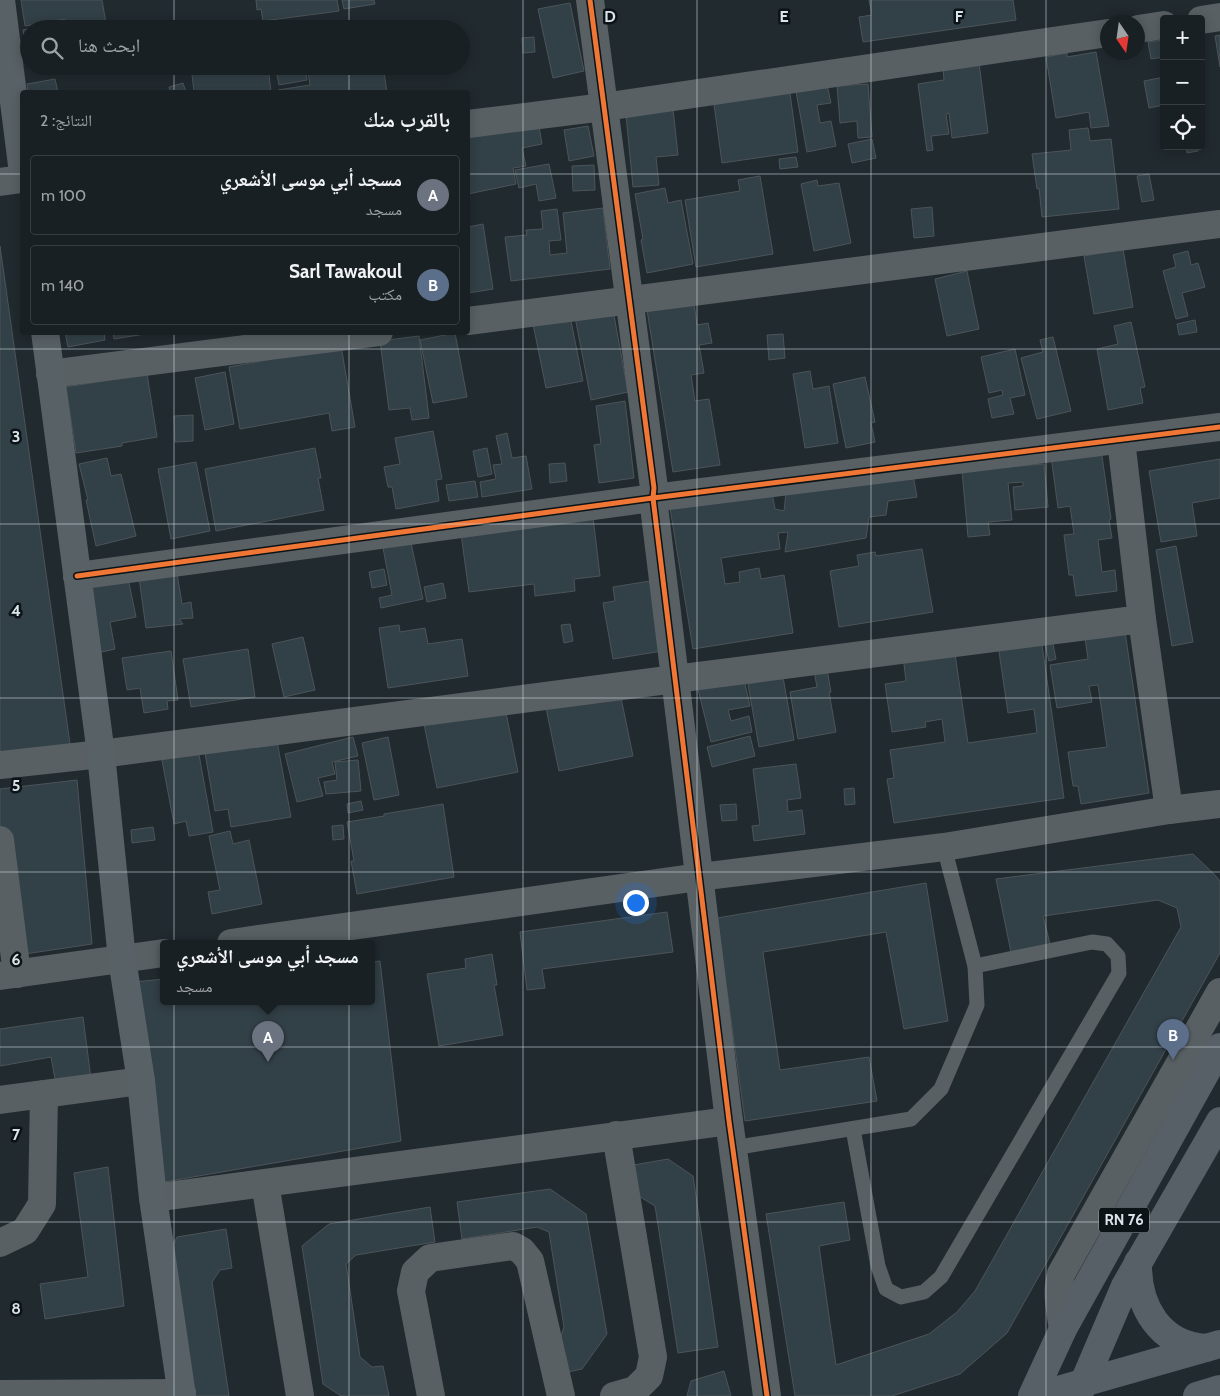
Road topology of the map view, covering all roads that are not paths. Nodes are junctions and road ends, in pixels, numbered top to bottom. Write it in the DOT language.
graph roads {
  1 [pos="0,0"];
  2 [pos="590,0"];
  3 [pos="1220,17"];
  4 [pos="1205,19"];
  5 [pos="1160,26"];
  6 [pos="1145,28"];
  7 [pos="1100,34"];
  8 [pos="604,107"];
  9 [pos="470,124"];
  10 [pos="20,150"];
  11 [pos="20,179"];
  12 [pos="0,182"];
  13 [pos="1220,224"];
  14 [pos="629,301"];
  15 [pos="470,321"];
  16 [pos="45,335"];
  17 [pos="356,335"];
  18 [pos="50,374"];
  19 [pos="1220,427"];
  20 [pos="1121,440"];
  21 [pos="653,498"];
  22 [pos="77,576"];
  23 [pos="1142,620"];
  24 [pos="676,678"];
  25 [pos="101,754"];
  26 [pos="0,765"];
  27 [pos="1220,804"];
  28 [pos="1169,810"];
  29 [pos="0,840"];
  30 [pos="944,847"];
  31 [pos="700,877"];
  32 [pos="252,940"];
  33 [pos="160,954"];
  34 [pos="122,959"];
  35 [pos="975,966"];
  36 [pos="8,975"];
  37 [pos="1220,992"];
  38 [pos="1220,1047"];
  39 [pos="140,1081"];
  40 [pos="44,1094"];
  41 [pos="0,1100"];
  42 [pos="729,1121"];
  43 [pos="1220,1121"];
  44 [pos="853,1128"];
  45 [pos="616,1136"];
  46 [pos="733,1148"];
  47 [pos="265,1183"];
  48 [pos="153,1198"];
  49 [pos="0,1243"];
  50 [pos="1138,1262"];
  51 [pos="1063,1329"];
  52 [pos="1214,1346"];
  53 [pos="1081,1389"];
  54 [pos="1220,1389"];
  55 [pos="0,1394"];
  56 [pos="182,1395"];
  57 [pos="300,1396"];
  58 [pos="430,1396"];
  59 [pos="560,1396"];
  60 [pos="614,1396"];
  61 [pos="767,1396"];
  62 [pos="1032,1396"];
  63 [pos="1037,1396"];
  64 [pos="1197,1396"];
  1 -- 10 [label="street"];
  2 -- 8 [label="street"];
  3 -- 4 [label="street"];
  5 -- 6 [label="street"];
  7 -- 8 [label="street"];
  8 -- 9 [label="street"];
  8 -- 14 [label="street"];
  11 -- 12 [label="street"];
  13 -- 14 [label="street"];
  14 -- 15 [label="street"];
  14 -- 21 [label="street"];
  16 -- 18 [label="street"];
  17 -- 18 [label="street"];
  18 -- 22 [label="street"];
  19 -- 20 [label="street"];
  20 -- 21 [label="street"];
  20 -- 23 [label="street"];
  21 -- 22 [label="street"];
  21 -- 24 [label="street"];
  22 -- 25 [label="street"];
  23 -- 24 [label="street"];
  23 -- 28 [label="street"];
  24 -- 25 [label="street"];
  24 -- 31 [label="street"];
  25 -- 26 [label="street"];
  25 -- 34 [label="street"];
  27 -- 28 [label="street"];
  28 -- 30 [label="street"];
  29 -- 36 [label="street"];
  30 -- 31 [label="street"];
  30 -- 35 [label="lane"];
  31 -- 32 [label="street"];
  31 -- 42 [label="street"];
  33 -- 34 [label="street"];
  34 -- 36 [label="street"];
  34 -- 39 [label="street"];
  35 -- 44 [label="lane"];
  35 -- 44 [label="lane"];
  37 -- 51 [label="street"];
  38 -- 51 [label="main road, RN 76"];
  39 -- 40 [label="street"];
  39 -- 48 [label="street"];
  40 -- 41 [label="street"];
  40 -- 49 [label="street"];
  42 -- 45 [label="street"];
  42 -- 46 [label="street"];
  43 -- 50 [label="main road, RN 76"];
  44 -- 46 [label="lane"];
  45 -- 47 [label="street"];
  45 -- 60 [label="street"];
  46 -- 61 [label="street"];
  47 -- 48 [label="street"];
  47 -- 57 [label="street"];
  48 -- 56 [label="street"];
  50 -- 52 [label="main road"];
  50 -- 53 [label="main road, RN 76"];
  51 -- 62 [label="main road, RN 76"];
  52 -- 53 [label="main road"];
  53 -- 63 [label="main road"];
  54 -- 64 [label="main road"];
  55 -- 56 [label="street"];
  58 -- 59 [label="street"];
}
